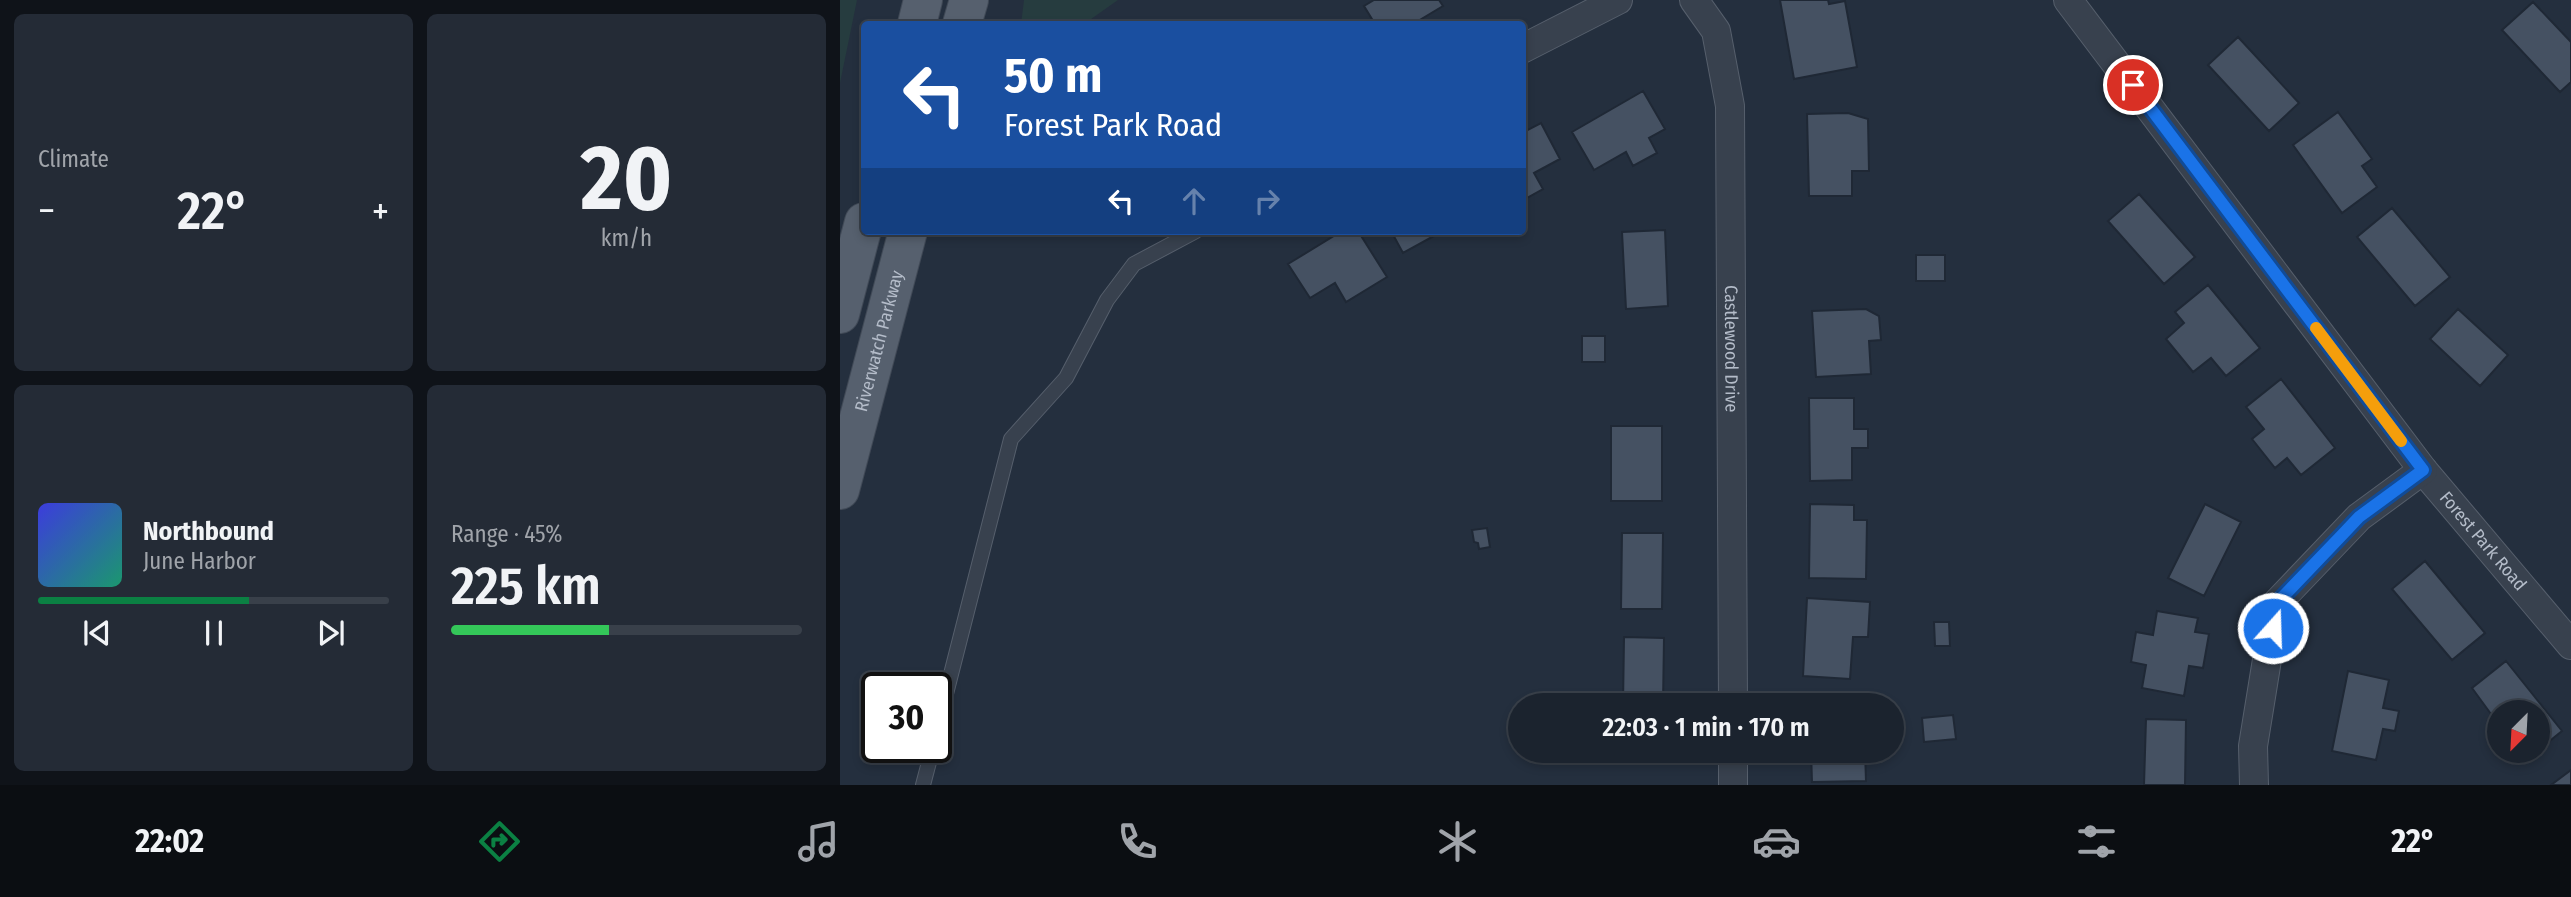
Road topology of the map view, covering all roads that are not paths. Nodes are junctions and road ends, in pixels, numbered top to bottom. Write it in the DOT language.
graph roads {
  1 [pos="923,0"];
  2 [pos="968,0"];
  3 [pos="1618,0"];
  4 [pos="1694,0"];
  5 [pos="2068,0"];
  6 [pos="918,21"];
  7 [pos="963,21"];
  8 [pos="1526,47"];
  9 [pos="861,234"];
  10 [pos="907,235"];
  11 [pos="1188,235"];
  12 [pos="840,314"];
  13 [pos="2423,470"];
  14 [pos="840,490"];
  15 [pos="2571,645"];
  16 [pos="952,672"];
  17 [pos="1732,693"];
  18 [pos="929,763"];
  19 [pos="1733,763"];
  20 [pos="923,785"];
  21 [pos="1733,785"];
  22 [pos="2254,785"];
  1 -- 6 [label="main road"];
  2 -- 7 [label="main road"];
  3 -- 8 [label="street"];
  4 -- 17 [label="street, Castlewood Drive"];
  5 -- 13 [label="street, Forest Park Road"];
  9 -- 12 [label="main road"];
  10 -- 14 [label="main road, Riverwatch Parkway"];
  11 -- 16 [label="lane"];
  13 -- 15 [label="street, Forest Park Road"];
  13 -- 22 [label="street"];
  18 -- 20 [label="lane"];
  19 -- 21 [label="street"];
}
